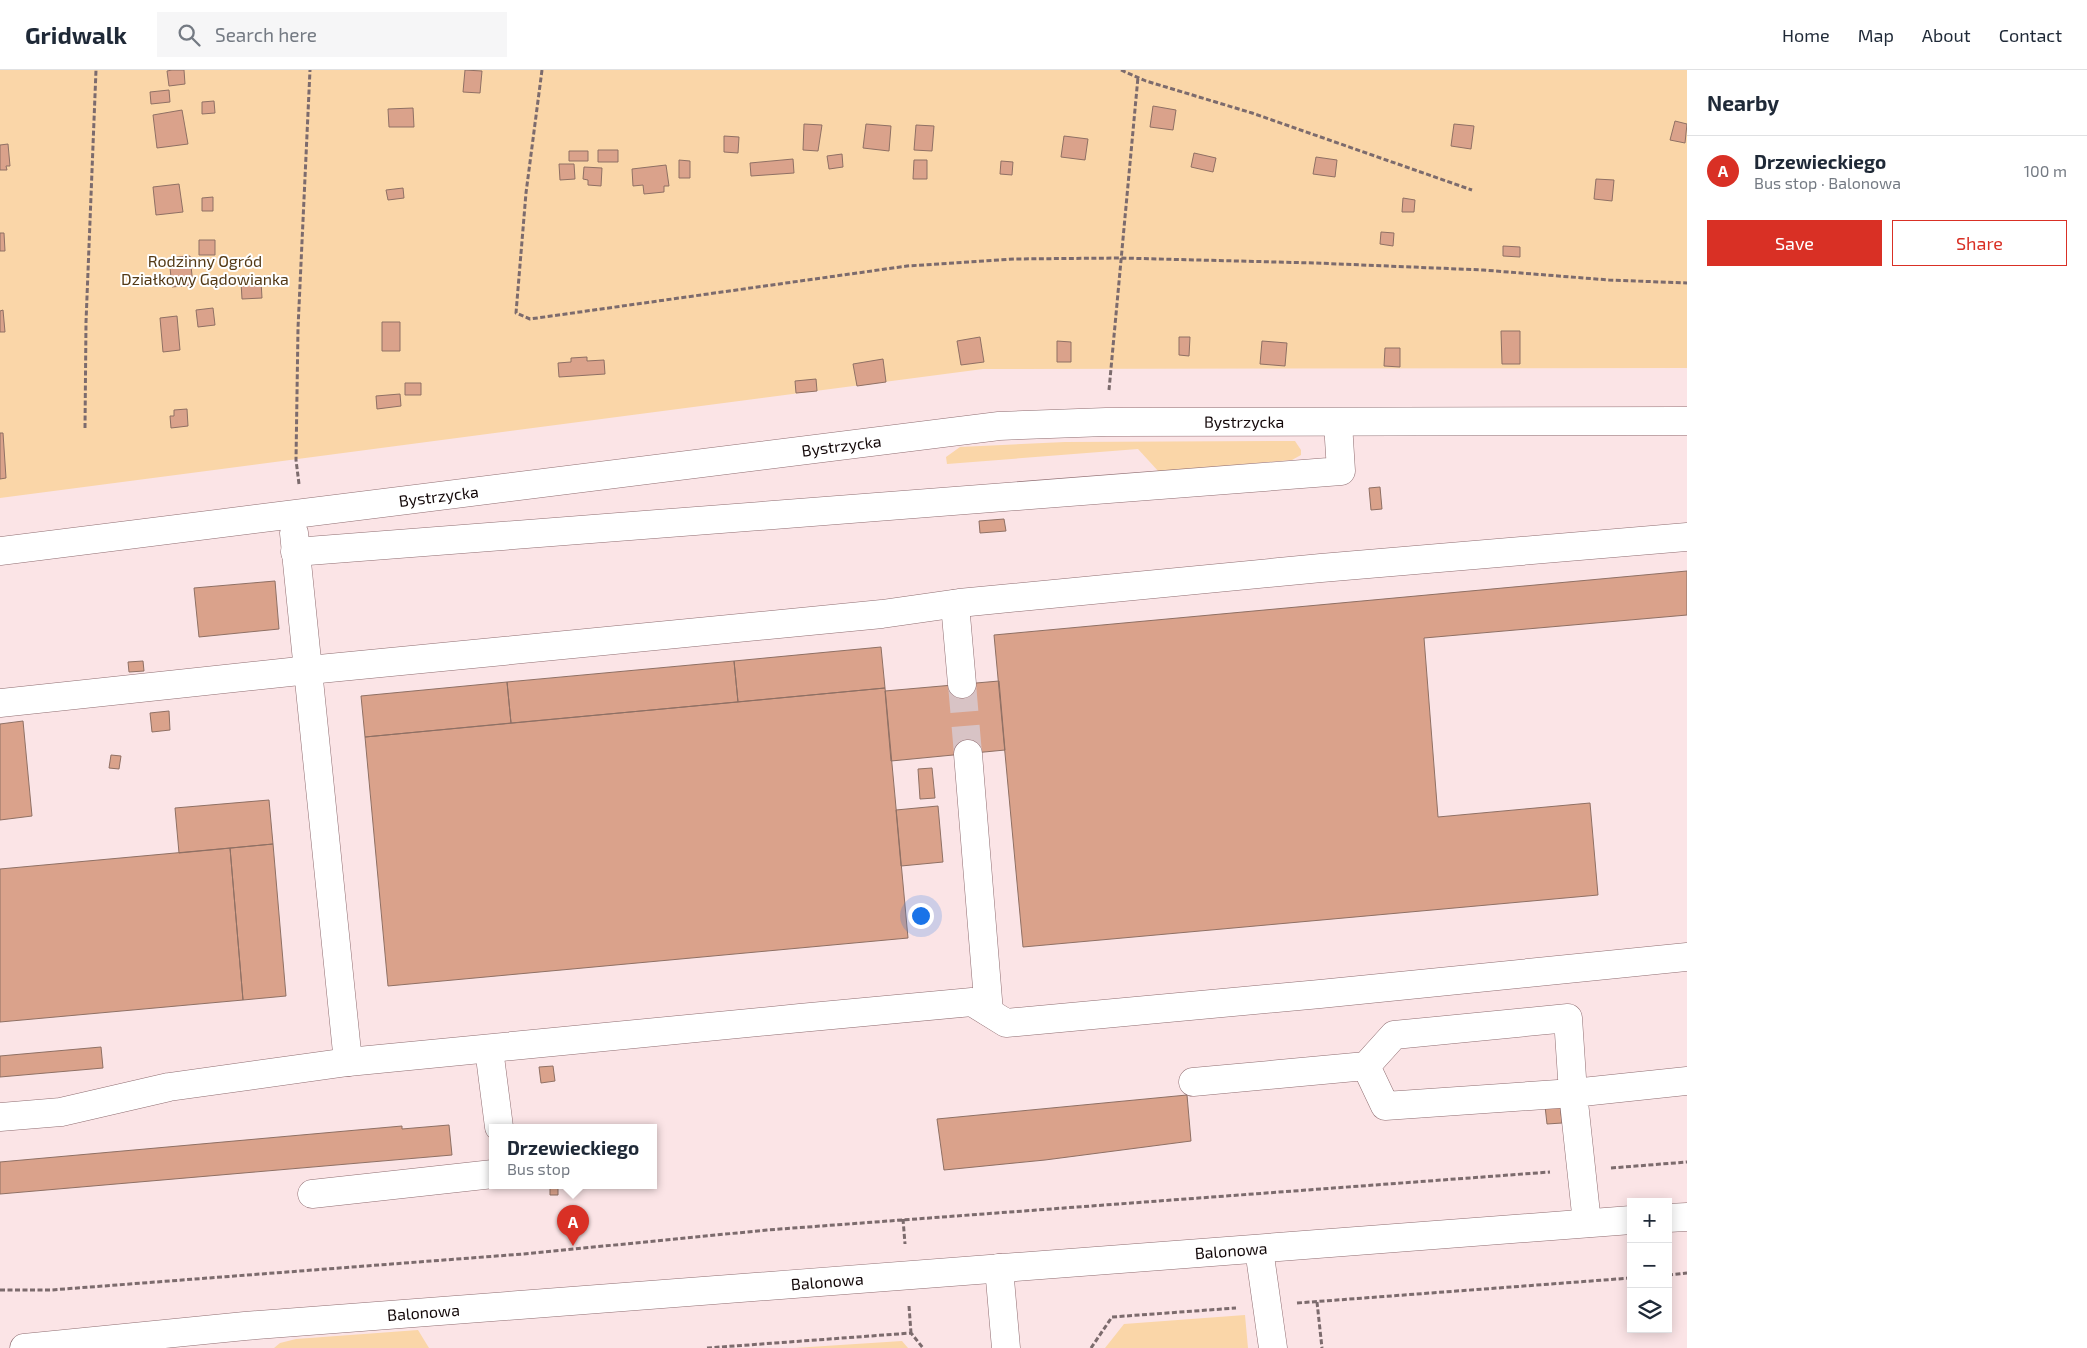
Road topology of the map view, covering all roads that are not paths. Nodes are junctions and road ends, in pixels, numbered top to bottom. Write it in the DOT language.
graph roads {
  1 [pos="1687,421"];
  2 [pos="1338,422"];
  3 [pos="291,514"];
  4 [pos="1687,537"];
  5 [pos="0,551"];
  6 [pos="296,552"];
  7 [pos="955,604"];
  8 [pos="309,670"];
  9 [pos="962,684"];
  10 [pos="0,703"];
  11 [pos="968,754"];
  12 [pos="1687,956"];
  13 [pos="989,1012"];
  14 [pos="489,1049"];
  15 [pos="348,1062"];
  16 [pos="1366,1066"];
  17 [pos="1687,1081"];
  18 [pos="1193,1082"];
  19 [pos="1573,1093"];
  20 [pos="0,1118"];
  21 [pos="499,1124"];
  22 [pos="489,1174"];
  23 [pos="312,1194"];
  24 [pos="1687,1217"];
  25 [pos="1672,1218"];
  26 [pos="1627,1220"];
  27 [pos="1587,1223"];
  28 [pos="1259,1249"];
  29 [pos="998,1268"];
  30 [pos="245,1337"];
  31 [pos="24,1348"];
  32 [pos="1006,1348"];
  33 [pos="1273,1348"];
  1 -- 2 [label="street, Bystrzycka"];
  2 -- 3 [label="street, Bystrzycka"];
  2 -- 6 [label="street"];
  3 -- 5 [label="street, Bystrzycka"];
  3 -- 6 [label="street"];
  4 -- 7 [label="street"];
  6 -- 8 [label="street"];
  7 -- 8 [label="street"];
  7 -- 9 [label="street"];
  8 -- 10 [label="street"];
  8 -- 15 [label="street"];
  11 -- 13 [label="street"];
  12 -- 13 [label="street"];
  13 -- 14 [label="street"];
  14 -- 15 [label="street"];
  14 -- 21 [label="street"];
  15 -- 20 [label="street"];
  16 -- 18 [label="street"];
  16 -- 19 [label="street"];
  16 -- 19 [label="street"];
  17 -- 19 [label="street"];
  19 -- 27 [label="street"];
  22 -- 23 [label="street"];
  24 -- 25 [label="street"];
  26 -- 27 [label="street, Balonowa"];
  27 -- 28 [label="street, Balonowa"];
  28 -- 29 [label="street, Balonowa"];
  28 -- 33 [label="street"];
  29 -- 30 [label="street, Balonowa"];
  29 -- 32 [label="street"];
  30 -- 31 [label="street, Balonowa"];
}
